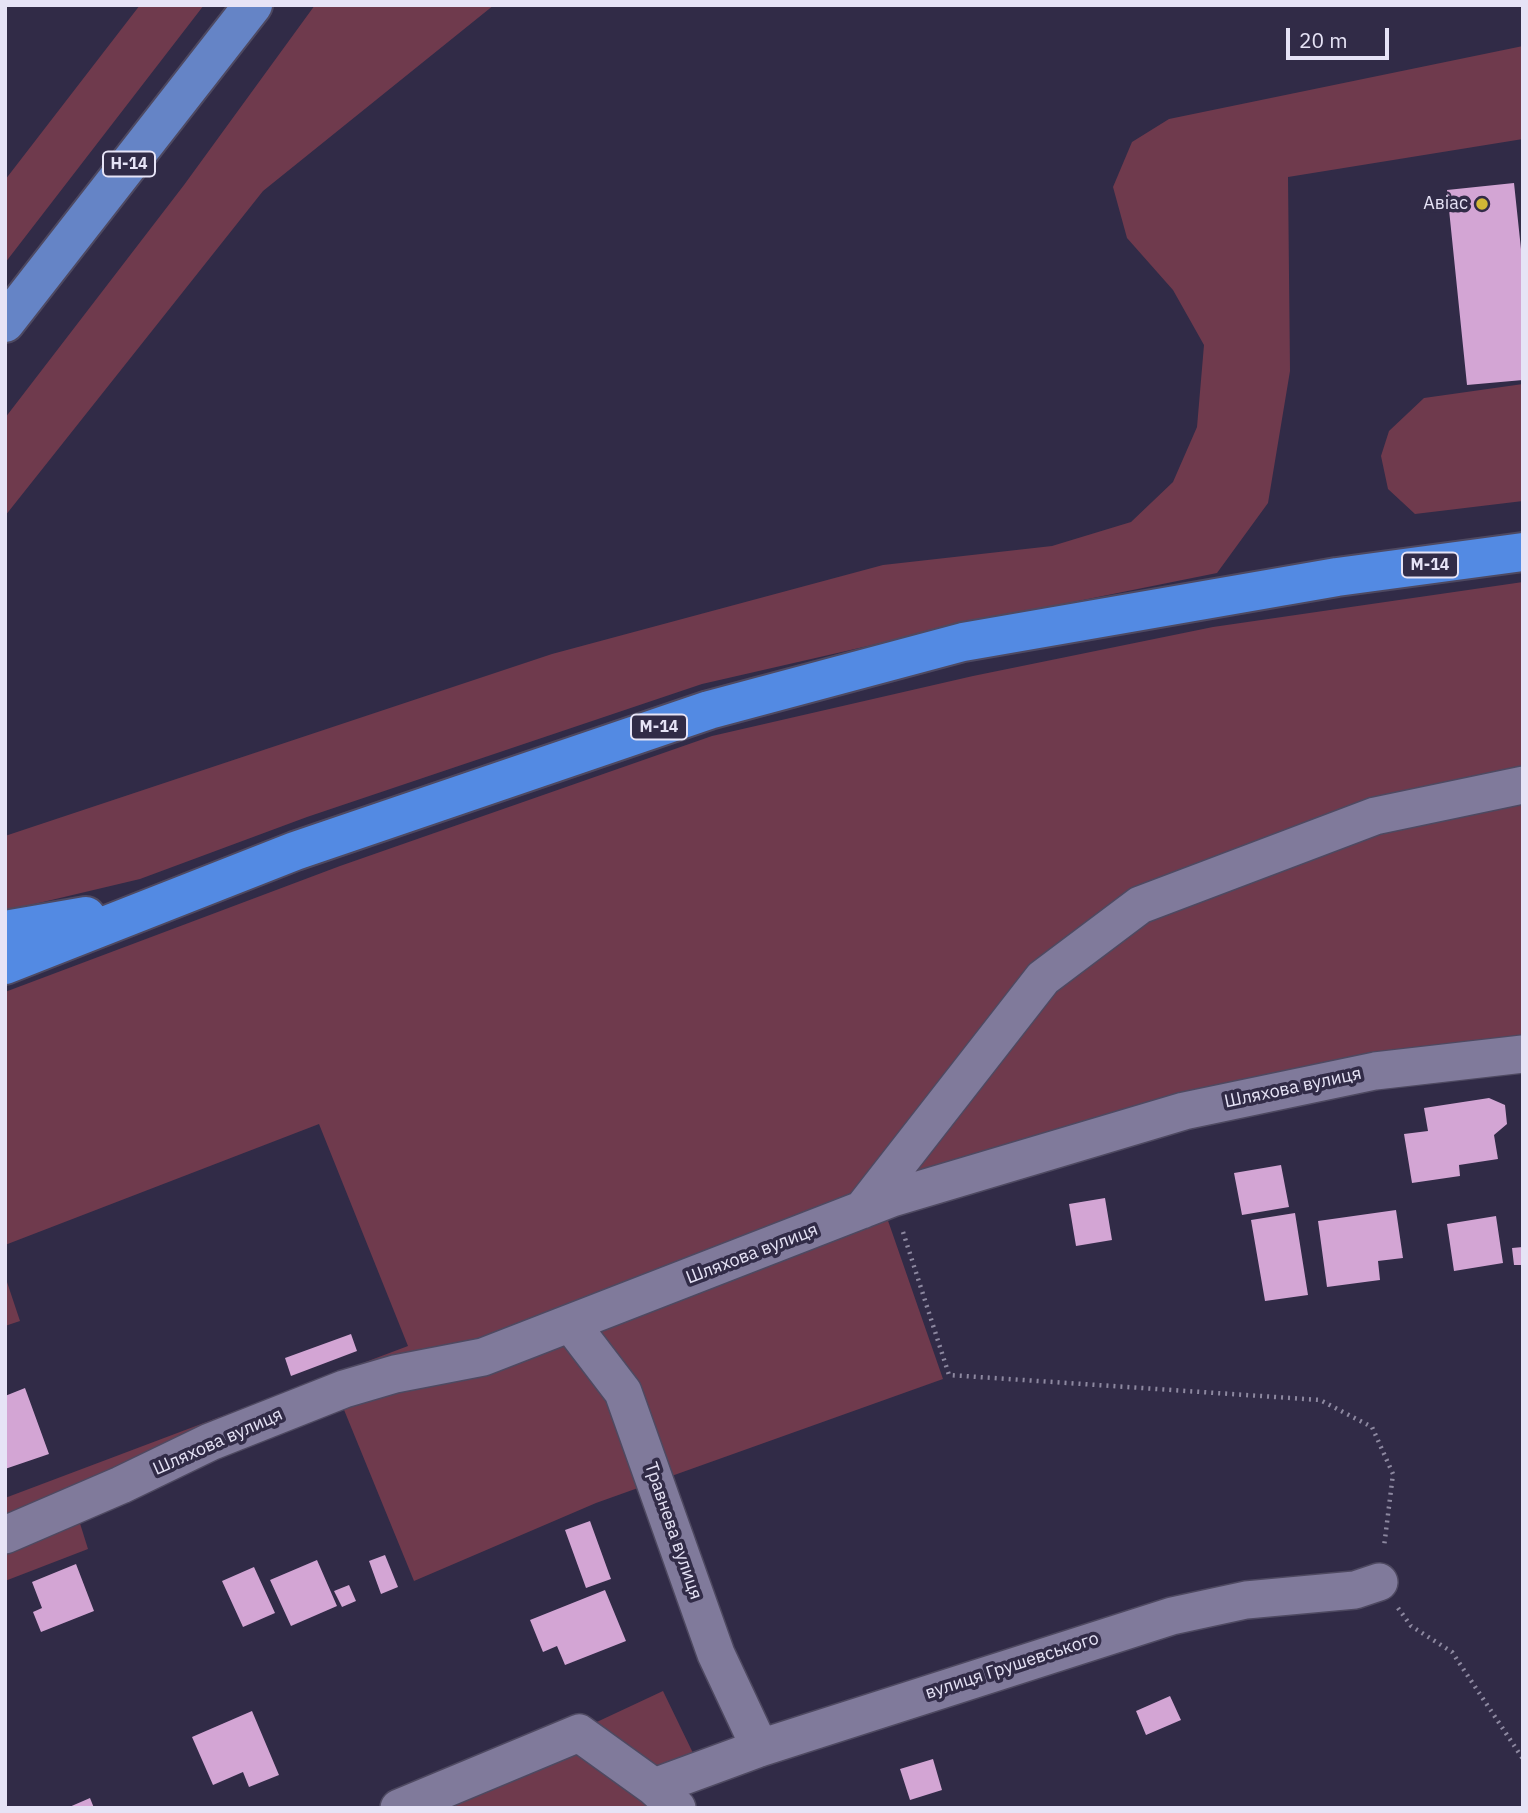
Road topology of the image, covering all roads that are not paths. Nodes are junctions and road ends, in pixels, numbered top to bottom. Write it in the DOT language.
graph roads {
  1 [pos="253,5"];
  2 [pos="5,323"];
  3 [pos="1523,552"];
  4 [pos="1523,785"];
  5 [pos="164,903"];
  6 [pos="5,930"];
  7 [pos="5,965"];
  8 [pos="1523,1054"];
  9 [pos="859,1213"];
  10 [pos="571,1324"];
  11 [pos="5,1535"];
  12 [pos="1379,1582"];
  13 [pos="760,1748"];
  14 [pos="665,1797"];
  15 [pos="399,1808"];
  1 -- 2 [label="main road, Н-14"];
  3 -- 5 [label="highway, М-14"];
  4 -- 9 [label="street"];
  5 -- 6 [label="highway"];
  5 -- 7 [label="highway, М-14"];
  8 -- 9 [label="street, Шляхова вулиця"];
  9 -- 10 [label="street, Шляхова вулиця"];
  10 -- 11 [label="street, Шляхова вулиця"];
  10 -- 13 [label="street, Травнева вулиця"];
  12 -- 13 [label="street, вулиця Грушевського"];
  13 -- 14 [label="street, вулиця Грушевського"];
  14 -- 15 [label="street"];
}
